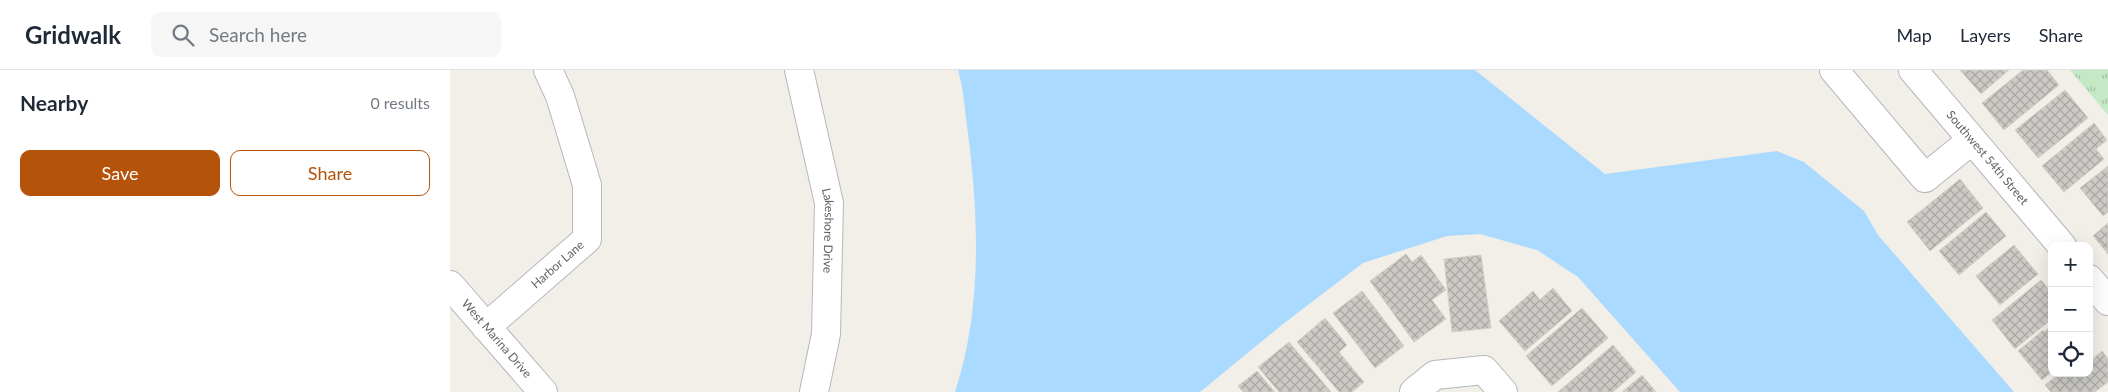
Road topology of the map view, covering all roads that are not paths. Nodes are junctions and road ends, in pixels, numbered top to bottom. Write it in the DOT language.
graph roads {
  1 [pos="548,70"];
  2 [pos="799,70"];
  3 [pos="1834,70"];
  4 [pos="1914,70"];
  5 [pos="1972,140"];
  6 [pos="2059,242"];
  7 [pos="2093,283"];
  8 [pos="450,285"];
  9 [pos="2108,301"];
  10 [pos="486,327"];
  11 [pos="543,392"];
  12 [pos="814,392"];
  13 [pos="1414,392"];
  14 [pos="1504,392"];
  1 -- 10 [label="street, Harbor Lane"];
  2 -- 12 [label="street, Lakeshore Drive"];
  3 -- 5 [label="street"];
  4 -- 5 [label="street, Southwest 54th Street"];
  5 -- 6 [label="street, Southwest 54th Street"];
  7 -- 9 [label="street"];
  8 -- 10 [label="street, West Marina Drive"];
  10 -- 11 [label="street, West Marina Drive"];
  13 -- 14 [label="street"];
}
